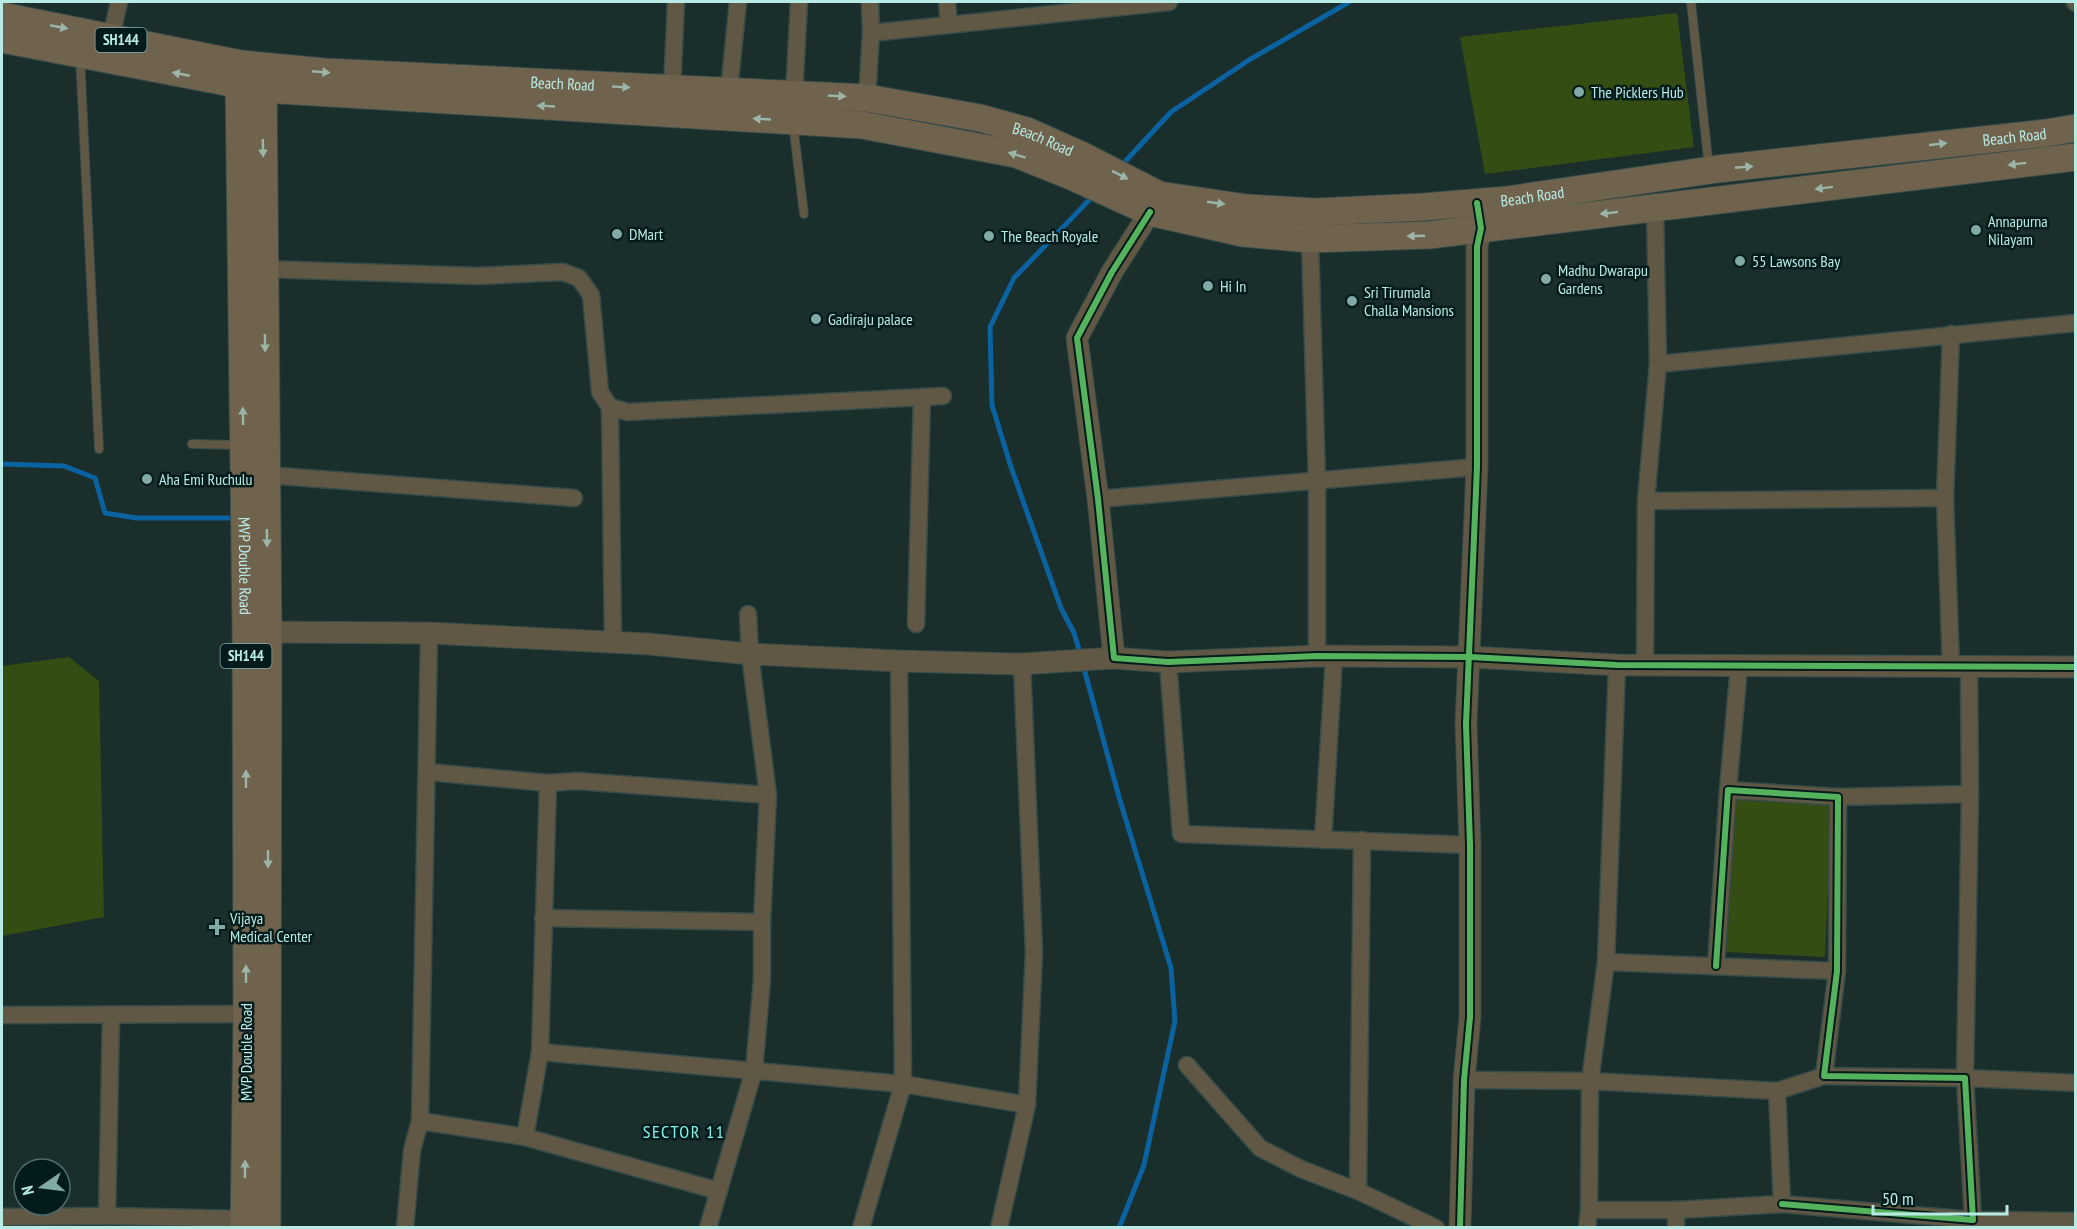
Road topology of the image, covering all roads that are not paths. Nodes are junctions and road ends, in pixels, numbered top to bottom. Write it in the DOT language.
graph roads {
  1 [pos="117,2"];
  2 [pos="676,2"];
  3 [pos="738,2"];
  4 [pos="799,2"];
  5 [pos="870,2"];
  6 [pos="947,2"];
  7 [pos="1169,2"];
  8 [pos="1691,2"];
  9 [pos="2,16"];
  10 [pos="949,25"];
  11 [pos="871,33"];
  12 [pos="111,38"];
  13 [pos="2,39"];
  14 [pos="80,54"];
  15 [pos="251,76"];
  16 [pos="672,89"];
  17 [pos="729,91"];
  18 [pos="794,94"];
  19 [pos="867,98"];
  20 [pos="980,118"];
  21 [pos="792,121"];
  22 [pos="2076,128"];
  23 [pos="973,145"];
  24 [pos="2076,157"];
  25 [pos="1076,165"];
  26 [pos="1709,171"];
  27 [pos="1154,203"];
  28 [pos="1655,208"];
  29 [pos="804,214"];
  30 [pos="1479,216"];
  31 [pos="1310,239"];
  32 [pos="264,269"];
  33 [pos="2076,323"];
  34 [pos="1951,334"];
  35 [pos="1658,364"];
  36 [pos="943,396"];
  37 [pos="921,397"];
  38 [pos="610,407"];
  39 [pos="192,444"];
  40 [pos="244,445"];
  41 [pos="99,449"];
  42 [pos="1477,467"];
  43 [pos="266,475"];
  44 [pos="1317,482"];
  45 [pos="574,498"];
  46 [pos="1945,498"];
  47 [pos="1098,499"];
  48 [pos="1646,501"];
  49 [pos="748,614"];
  50 [pos="916,624"];
  51 [pos="257,632"];
  52 [pos="429,633"];
  53 [pos="613,642"];
  54 [pos="750,654"];
  55 [pos="1326,657"];
  56 [pos="1470,657"];
  57 [pos="1104,658"];
  58 [pos="899,662"];
  59 [pos="1031,663"];
  60 [pos="1168,663"];
  61 [pos="1617,665"];
  62 [pos="1645,665"];
  63 [pos="1739,666"];
  64 [pos="1960,666"];
  65 [pos="2076,667"];
  66 [pos="428,772"];
  67 [pos="548,783"];
  68 [pos="1728,789"];
  69 [pos="1970,794"];
  70 [pos="768,795"];
  71 [pos="1838,797"];
  72 [pos="1323,840"];
  73 [pos="1362,840"];
  74 [pos="1470,845"];
  75 [pos="543,918"];
  76 [pos="762,922"];
  77 [pos="1606,962"];
  78 [pos="1716,966"];
  79 [pos="1837,971"];
  80 [pos="257,1014"];
  81 [pos="2,1015"];
  82 [pos="111,1016"];
  83 [pos="540,1052"];
  84 [pos="1187,1065"];
  85 [pos="754,1070"];
  86 [pos="1824,1076"];
  87 [pos="1965,1078"];
  88 [pos="1464,1080"];
  89 [pos="1590,1081"];
  90 [pos="2076,1083"];
  91 [pos="903,1084"];
  92 [pos="1776,1091"];
  93 [pos="1027,1105"];
  94 [pos="420,1121"];
  95 [pos="525,1137"];
  96 [pos="719,1191"];
  97 [pos="1358,1191"];
  98 [pos="1782,1204"];
  99 [pos="1589,1210"];
  100 [pos="1676,1210"];
  101 [pos="2,1216"];
  102 [pos="106,1216"];
  103 [pos="2076,1221"];
  104 [pos="1972,1224"];
  105 [pos="252,1225"];
  106 [pos="405,1227"];
  107 [pos="708,1227"];
  108 [pos="861,1227"];
  109 [pos="999,1227"];
  110 [pos="1436,1227"];
  111 [pos="1460,1227"];
  112 [pos="1587,1227"];
  113 [pos="1676,1227"];
  1 -- 12 [label="street"];
  2 -- 16 [label="street"];
  3 -- 17 [label="street"];
  4 -- 18 [label="street"];
  5 -- 11 [label="street"];
  6 -- 10 [label="street"];
  7 -- 10 [label="street"];
  8 -- 26 [label="lane"];
  9 -- 12 [label="main road, Beach Road / SH144, one-way"];
  10 -- 11 [label="street"];
  11 -- 19 [label="street"];
  12 -- 15 [label="main road, Beach Road / SH144"];
  13 -- 14 [label="main road, Beach Road / SH144"];
  15 -- 14 [label="main road, Beach Road / SH144, one-way"];
  14 -- 41 [label="lane"];
  15 -- 16 [label="main road, Beach Road, one-way"];
  21 -- 15 [label="main road, Beach Road, one-way"];
  15 -- 32 [label="main road, MVP Double Road / SH144, one-way"];
  40 -- 15 [label="main road, MVP Double Road / SH144, one-way"];
  16 -- 17 [label="main road, Beach Road"];
  17 -- 18 [label="main road, Beach Road"];
  18 -- 19 [label="main road, Beach Road, one-way"];
  19 -- 20 [label="main road, Beach Road"];
  20 -- 23 [label="main road"];
  20 -- 25 [label="main road, Beach Road"];
  21 -- 23 [label="main road, Beach Road"];
  21 -- 29 [label="lane"];
  26 -- 22 [label="main road, Beach Road, one-way"];
  25 -- 23 [label="main road, Beach Road, one-way"];
  24 -- 28 [label="main road, Beach Road, one-way"];
  25 -- 27 [label="main road, Beach Road"];
  26 -- 30 [label="main road, Beach Road"];
  27 -- 30 [label="main road, Beach Road, one-way"];
  27 -- 31 [label="main road, Beach Road"];
  27 -- 47 [label="street"];
  28 -- 30 [label="main road, Beach Road, one-way"];
  28 -- 35 [label="street"];
  30 -- 31 [label="main road, Beach Road, one-way"];
  30 -- 42 [label="street"];
  31 -- 44 [label="street"];
  32 -- 38 [label="street"];
  32 -- 43 [label="main road, MVP Double Road / SH144, one-way"];
  33 -- 34 [label="street"];
  34 -- 35 [label="street"];
  34 -- 46 [label="street"];
  35 -- 48 [label="street"];
  36 -- 37 [label="street"];
  37 -- 38 [label="street"];
  37 -- 50 [label="street"];
  38 -- 53 [label="street"];
  39 -- 40 [label="lane"];
  40 -- 51 [label="main road, MVP Double Road / SH144"];
  42 -- 44 [label="street"];
  42 -- 56 [label="street"];
  43 -- 45 [label="street"];
  43 -- 51 [label="main road, MVP Double Road / SH144, one-way"];
  44 -- 47 [label="street"];
  44 -- 55 [label="street"];
  46 -- 48 [label="street"];
  46 -- 64 [label="street"];
  47 -- 57 [label="street"];
  48 -- 62 [label="street"];
  49 -- 54 [label="street"];
  51 -- 52 [label="street"];
  51 -- 80 [label="main road, MVP Double Road / SH144"];
  52 -- 53 [label="street"];
  52 -- 66 [label="street"];
  53 -- 54 [label="street"];
  54 -- 58 [label="street"];
  54 -- 70 [label="street"];
  55 -- 56 [label="street"];
  55 -- 60 [label="street"];
  55 -- 72 [label="street"];
  56 -- 61 [label="street"];
  56 -- 74 [label="street"];
  57 -- 59 [label="street"];
  57 -- 60 [label="street"];
  58 -- 59 [label="street"];
  58 -- 91 [label="street"];
  59 -- 93 [label="street"];
  60 -- 72 [label="street"];
  61 -- 62 [label="street"];
  61 -- 77 [label="street"];
  62 -- 63 [label="street"];
  63 -- 64 [label="street"];
  63 -- 68 [label="street"];
  64 -- 65 [label="street"];
  64 -- 69 [label="street"];
  66 -- 67 [label="street"];
  66 -- 94 [label="street"];
  67 -- 70 [label="street"];
  67 -- 75 [label="street"];
  68 -- 71 [label="street"];
  68 -- 78 [label="street"];
  69 -- 71 [label="street"];
  69 -- 87 [label="street"];
  70 -- 76 [label="street"];
  71 -- 79 [label="street"];
  72 -- 73 [label="street"];
  73 -- 74 [label="street"];
  73 -- 97 [label="street"];
  74 -- 88 [label="street"];
  75 -- 76 [label="street"];
  75 -- 83 [label="street"];
  76 -- 85 [label="street"];
  77 -- 78 [label="street"];
  77 -- 89 [label="street"];
  78 -- 79 [label="street"];
  79 -- 86 [label="street"];
  80 -- 82 [label="street"];
  80 -- 105 [label="main road, MVP Double Road / SH144"];
  81 -- 82 [label="street"];
  82 -- 102 [label="street"];
  83 -- 85 [label="street"];
  83 -- 95 [label="street"];
  84 -- 97 [label="street"];
  85 -- 91 [label="street"];
  85 -- 96 [label="street"];
  86 -- 87 [label="street"];
  86 -- 92 [label="street"];
  87 -- 90 [label="street"];
  87 -- 104 [label="street"];
  88 -- 89 [label="street"];
  88 -- 111 [label="street"];
  89 -- 92 [label="street"];
  89 -- 99 [label="street"];
  91 -- 93 [label="street"];
  91 -- 108 [label="street"];
  92 -- 98 [label="street"];
  93 -- 109 [label="street"];
  94 -- 95 [label="street"];
  94 -- 106 [label="street"];
  95 -- 96 [label="street"];
  96 -- 107 [label="street"];
  97 -- 110 [label="street"];
  98 -- 100 [label="street"];
  98 -- 104 [label="street"];
  99 -- 100 [label="street"];
  99 -- 112 [label="street"];
  100 -- 113 [label="street"];
  101 -- 102 [label="street"];
  102 -- 105 [label="street"];
  103 -- 104 [label="street"];
}
